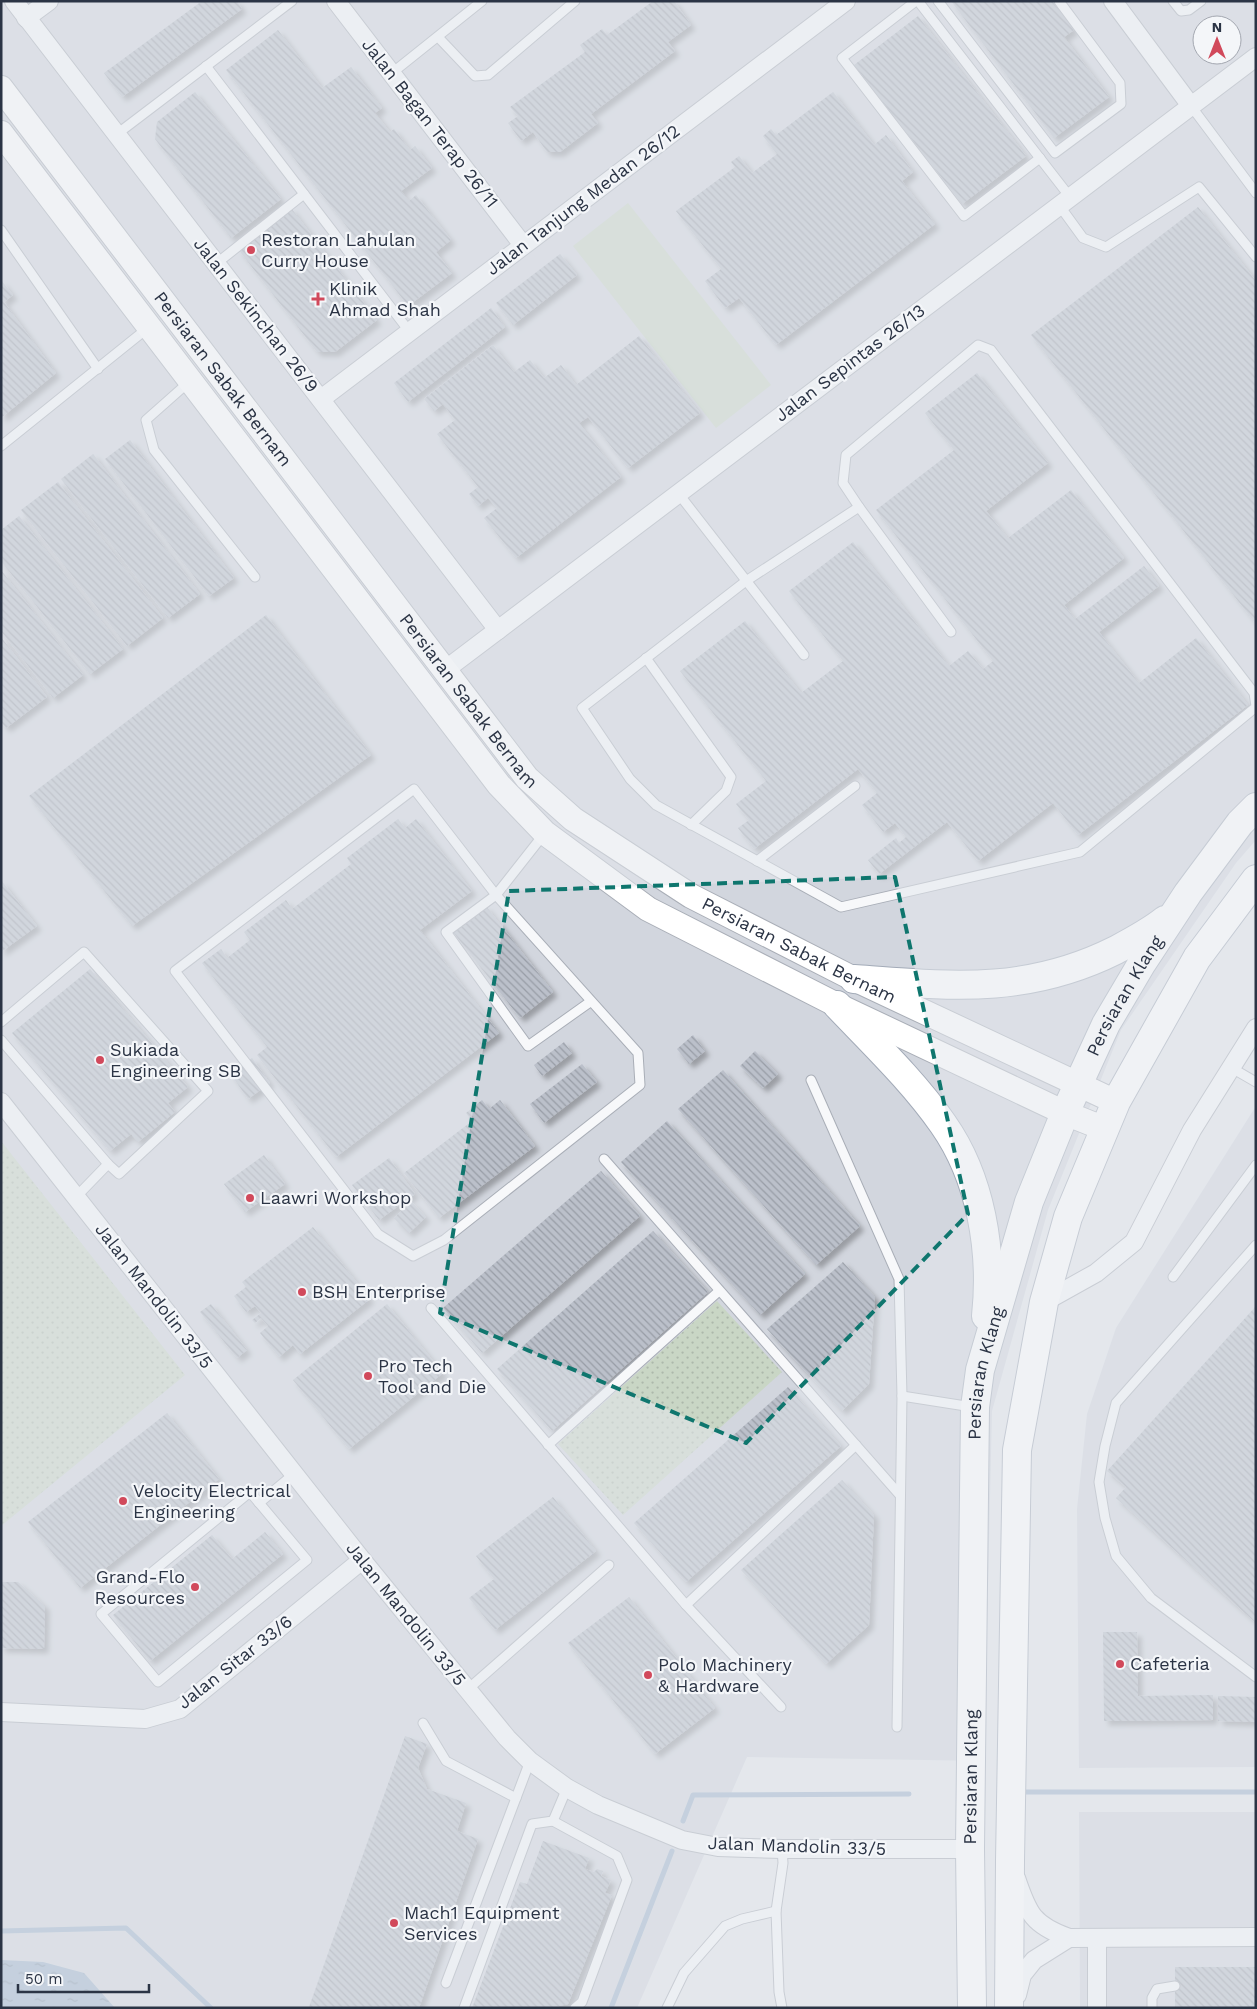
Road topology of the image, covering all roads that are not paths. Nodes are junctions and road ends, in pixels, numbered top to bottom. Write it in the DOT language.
graph roads {
  1 [pos="14,1"];
  2 [pos="48,1"];
  3 [pos="292,1"];
  4 [pos="336,1"];
  5 [pos="482,1"];
  6 [pos="575,1"];
  7 [pos="846,1"];
  8 [pos="917,1"];
  9 [pos="938,1"];
  10 [pos="1059,1"];
  11 [pos="1113,1"];
  12 [pos="1173,1"];
  13 [pos="1201,1"];
  14 [pos="26,18"];
  15 [pos="438,36"];
  16 [pos="1256,57"];
  17 [pos="206,66"];
  18 [pos="392,73"];
  19 [pos="1,88"];
  20 [pos="1191,106"];
  21 [pos="1,133"];
  22 [pos="117,134"];
  23 [pos="1040,158"];
  24 [pos="1256,193"];
  25 [pos="304,194"];
  26 [pos="1065,201"];
  27 [pos="1,230"];
  28 [pos="523,245"];
  29 [pos="1256,257"];
  30 [pos="217,263"];
  31 [pos="150,327"];
  32 [pos="410,331"];
  33 [pos="98,369"];
  34 [pos="190,381"];
  35 [pos="321,399"];
  36 [pos="1,446"];
  37 [pos="678,493"];
  38 [pos="859,507"];
  39 [pos="254,577"];
  40 [pos="746,581"];
  41 [pos="498,630"];
  42 [pos="951,632"];
  43 [pos="804,655"];
  44 [pos="646,658"];
  45 [pos="445,670"];
  46 [pos="1256,706"];
  47 [pos="855,786"];
  48 [pos="1256,807"];
  49 [pos="691,824"];
  50 [pos="545,833"];
  51 [pos="757,861"];
  52 [pos="1256,879"];
  53 [pos="496,895"];
  54 [pos="1178,909"];
  55 [pos="854,979"];
  56 [pos="590,1002"];
  57 [pos="837,1005"];
  58 [pos="1,1022"];
  59 [pos="1256,1028"];
  60 [pos="1,1040"];
  61 [pos="1230,1067"];
  62 [pos="811,1080"];
  63 [pos="1256,1082"];
  64 [pos="1078,1085"];
  65 [pos="1,1102"];
  66 [pos="1116,1102"];
  67 [pos="1066,1113"];
  68 [pos="1105,1129"];
  69 [pos="604,1159"];
  70 [pos="108,1164"];
  71 [pos="1256,1165"];
  72 [pos="76,1197"];
  73 [pos="1256,1245"];
  74 [pos="1173,1277"];
  75 [pos="719,1291"];
  76 [pos="1044,1302"];
  77 [pos="431,1308"];
  78 [pos="980,1370"];
  79 [pos="902,1396"];
  80 [pos="975,1407"];
  81 [pos="548,1445"];
  82 [pos="856,1445"];
  83 [pos="294,1474"];
  84 [pos="899,1494"];
  85 [pos="259,1503"];
  86 [pos="362,1560"];
  87 [pos="609,1565"];
  88 [pos="686,1605"];
  89 [pos="1256,1677"];
  90 [pos="468,1690"];
  91 [pos="780,1707"];
  92 [pos="1,1712"];
  93 [pos="423,1723"];
  94 [pos="897,1727"];
  95 [pos="530,1761"];
  96 [pos="567,1788"];
  97 [pos="516,1798"];
  98 [pos="553,1821"];
  99 [pos="782,1848"];
  100 [pos="970,1848"];
  101 [pos="1010,1861"];
  102 [pos="776,1911"];
  103 [pos="1256,1937"];
  104 [pos="1069,1938"];
  105 [pos="1097,1938"];
  106 [pos="446,1983"];
  107 [pos="1175,1986"];
  108 [pos="464,2008"];
  109 [pos="575,2008"];
  110 [pos="667,2008"];
  111 [pos="782,2008"];
  112 [pos="972,2008"];
  113 [pos="1009,2008"];
  114 [pos="1014,2008"];
  115 [pos="1097,2008"];
  116 [pos="1152,2008"];
  1 -- 14 [label="street, Jalan Sekinchan 26/9"];
  2 -- 14 [label="street"];
  3 -- 17 [label="lane"];
  4 -- 18 [label="street, Jalan Bagan Terap 26/11"];
  5 -- 15 [label="lane"];
  6 -- 15 [label="lane"];
  7 -- 28 [label="street, Jalan Tanjung Medan 26/12"];
  8 -- 23 [label="lane"];
  8 -- 23 [label="lane"];
  9 -- 10 [label="lane"];
  11 -- 20 [label="street"];
  12 -- 13 [label="lane"];
  14 -- 22 [label="street, Jalan Sekinchan 26/9"];
  15 -- 18 [label="lane"];
  16 -- 20 [label="street, Jalan Sepintas 26/13"];
  17 -- 22 [label="lane"];
  17 -- 25 [label="lane"];
  18 -- 28 [label="street, Jalan Bagan Terap 26/11"];
  19 -- 45 [label="street, Persiaran Sabak Bernam"];
  20 -- 24 [label="lane"];
  20 -- 26 [label="street, Jalan Sepintas 26/13"];
  21 -- 31 [label="street, Persiaran Sabak Bernam"];
  22 -- 30 [label="street, Jalan Sekinchan 26/9"];
  23 -- 26 [label="lane"];
  25 -- 30 [label="lane"];
  25 -- 32 [label="lane"];
  26 -- 29 [label="lane"];
  26 -- 37 [label="street, Jalan Sepintas 26/13"];
  27 -- 33 [label="lane"];
  28 -- 32 [label="street, Jalan Tanjung Medan 26/12"];
  30 -- 35 [label="street, Jalan Sekinchan 26/9"];
  31 -- 33 [label="lane"];
  31 -- 34 [label="street, Persiaran Sabak Bernam"];
  32 -- 35 [label="street, Jalan Tanjung Medan 26/12"];
  33 -- 36 [label="lane"];
  34 -- 39 [label="lane"];
  34 -- 50 [label="street, Persiaran Sabak Bernam"];
  35 -- 41 [label="street, Jalan Sekinchan 26/9"];
  37 -- 40 [label="lane"];
  37 -- 41 [label="street, Jalan Sepintas 26/13"];
  38 -- 40 [label="lane"];
  38 -- 42 [label="lane"];
  38 -- 46 [label="lane"];
  40 -- 43 [label="lane"];
  40 -- 44 [label="lane"];
  41 -- 45 [label="street, Jalan Sepintas 26/13"];
  44 -- 49 [label="lane"];
  44 -- 49 [label="lane"];
  45 -- 55 [label="street, Persiaran Sabak Bernam"];
  46 -- 51 [label="lane"];
  47 -- 51 [label="lane"];
  48 -- 54 [label="main road, Persiaran Klang"];
  49 -- 51 [label="lane"];
  50 -- 53 [label="lane"];
  50 -- 57 [label="street, Persiaran Sabak Bernam"];
  52 -- 66 [label="main road"];
  53 -- 56 [label="lane"];
  53 -- 56 [label="lane"];
  53 -- 56 [label="lane"];
  54 -- 55 [label="main road"];
  54 -- 64 [label="main road, Persiaran Klang"];
  55 -- 64 [label="street, Persiaran Sabak Bernam"];
  57 -- 67 [label="street, Persiaran Sabak Bernam"];
  57 -- 78 [label="main road"];
  58 -- 70 [label="lane"];
  59 -- 61 [label="street"];
  60 -- 70 [label="lane"];
  61 -- 63 [label="lane"];
  61 -- 76 [label="street"];
  62 -- 79 [label="lane"];
  64 -- 66 [label="street, Persiaran Sabak Bernam"];
  64 -- 67 [label="main road, Persiaran Klang"];
  65 -- 72 [label="street, Jalan Mandolin 33/5"];
  66 -- 68 [label="main road"];
  67 -- 68 [label="street, Persiaran Sabak Bernam"];
  67 -- 78 [label="main road, Persiaran Klang"];
  68 -- 76 [label="main road"];
  69 -- 75 [label="lane"];
  70 -- 72 [label="lane"];
  71 -- 74 [label="lane"];
  72 -- 83 [label="street, Jalan Mandolin 33/5"];
  73 -- 89 [label="lane"];
  75 -- 81 [label="lane"];
  75 -- 82 [label="lane"];
  76 -- 101 [label="main road"];
  77 -- 81 [label="lane"];
  78 -- 80 [label="main road, Persiaran Klang"];
  79 -- 80 [label="lane"];
  79 -- 84 [label="lane"];
  80 -- 100 [label="main road, Persiaran Klang"];
  81 -- 88 [label="lane"];
  82 -- 84 [label="lane"];
  82 -- 88 [label="lane"];
  83 -- 85 [label="lane"];
  83 -- 86 [label="street, Jalan Mandolin 33/5"];
  84 -- 94 [label="lane"];
  85 -- 85 [label="lane"];
  86 -- 90 [label="street, Jalan Mandolin 33/5"];
  86 -- 92 [label="street, Jalan Sitar 33/6"];
  87 -- 90 [label="lane"];
  88 -- 91 [label="lane"];
  90 -- 95 [label="street, Jalan Mandolin 33/5"];
  93 -- 97 [label="lane"];
  95 -- 96 [label="street, Jalan Mandolin 33/5"];
  95 -- 97 [label="lane"];
  96 -- 98 [label="lane"];
  96 -- 99 [label="street, Jalan Mandolin 33/5"];
  97 -- 106 [label="lane"];
  98 -- 108 [label="lane"];
  98 -- 109 [label="lane"];
  99 -- 100 [label="street, Jalan Mandolin 33/5"];
  99 -- 102 [label="lane"];
  100 -- 112 [label="main road, Persiaran Klang"];
  101 -- 104 [label="street"];
  101 -- 113 [label="main road"];
  102 -- 110 [label="lane"];
  102 -- 111 [label="lane"];
  103 -- 105 [label="street"];
  104 -- 105 [label="street"];
  104 -- 114 [label="street"];
  105 -- 115 [label="street"];
  107 -- 116 [label="lane"];
}
